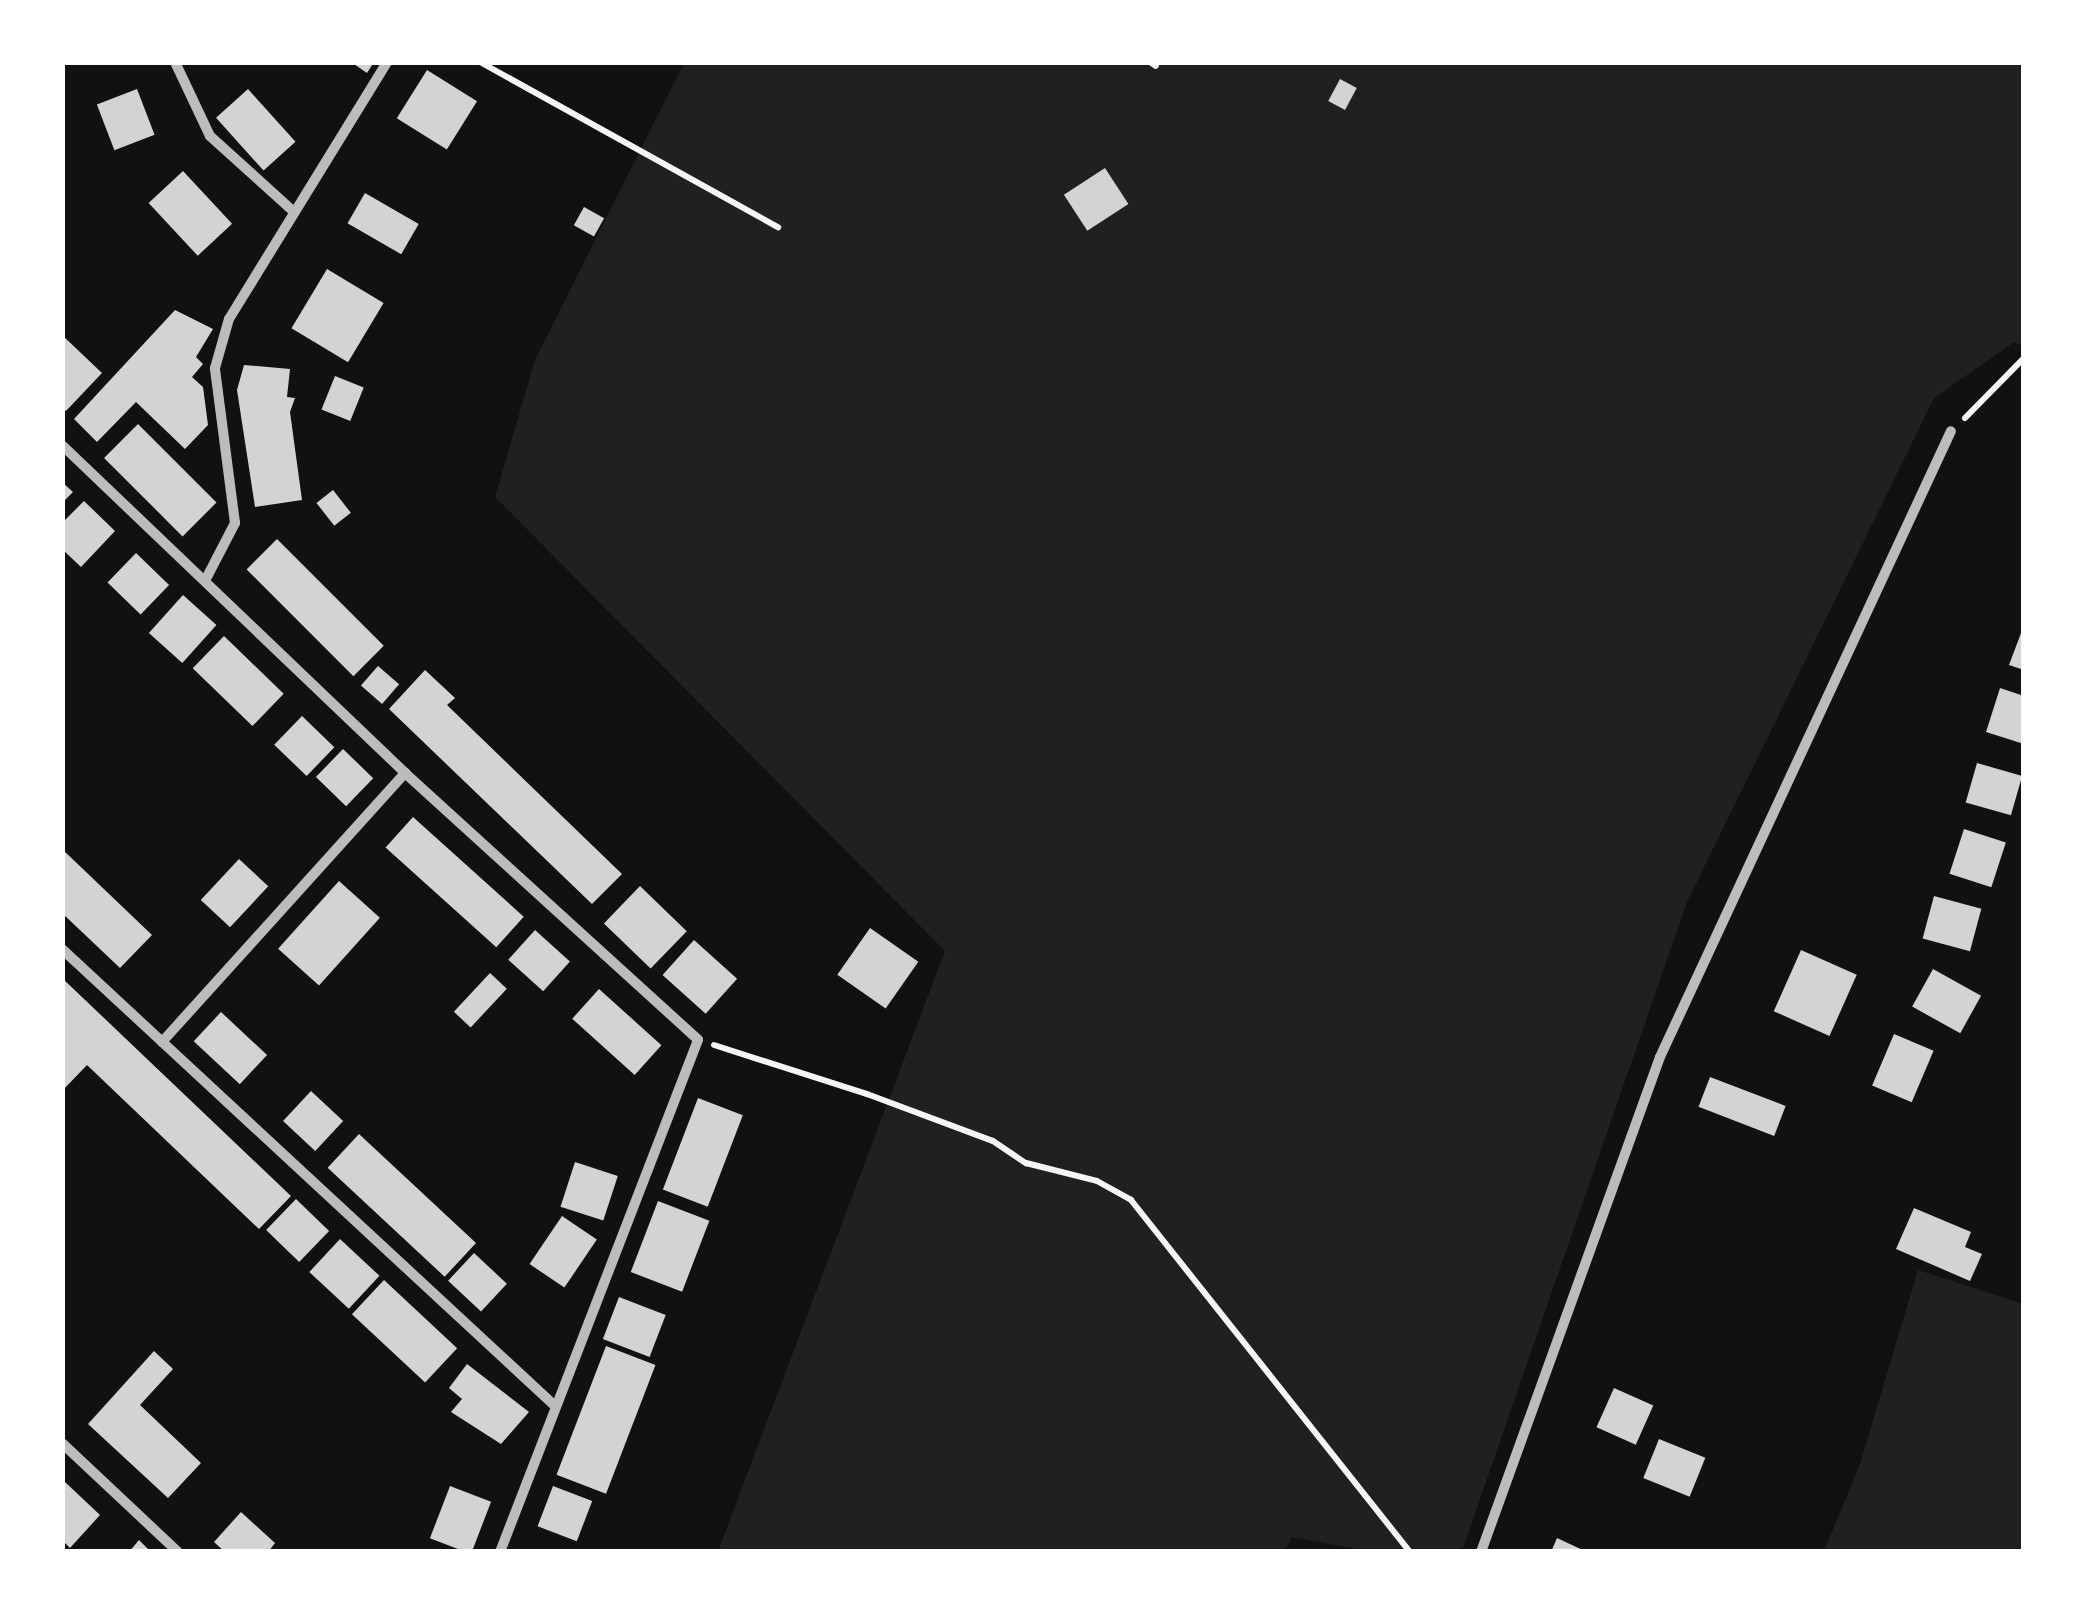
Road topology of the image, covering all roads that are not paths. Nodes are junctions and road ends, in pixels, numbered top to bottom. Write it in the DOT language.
graph roads {
  1 [pos="175,62"];
  2 [pos="387,62"];
  3 [pos="293,211"];
  4 [pos="1951,431"];
  5 [pos="62,445"];
  6 [pos="207,577"];
  7 [pos="405,773"];
  8 [pos="62,949"];
  9 [pos="162,1042"];
  10 [pos="554,1405"];
  11 [pos="62,1444"];
  12 [pos="178,1552"];
  13 [pos="500,1552"];
  14 [pos="1482,1552"];
  1 -- 3 [label="street"];
  2 -- 3 [label="street"];
  3 -- 6 [label="street"];
  4 -- 14 [label="street"];
  5 -- 6 [label="street"];
  6 -- 7 [label="street"];
  7 -- 9 [label="street"];
  7 -- 10 [label="street"];
  8 -- 9 [label="street"];
  9 -- 10 [label="street"];
  10 -- 13 [label="street"];
  11 -- 12 [label="street"];
}
